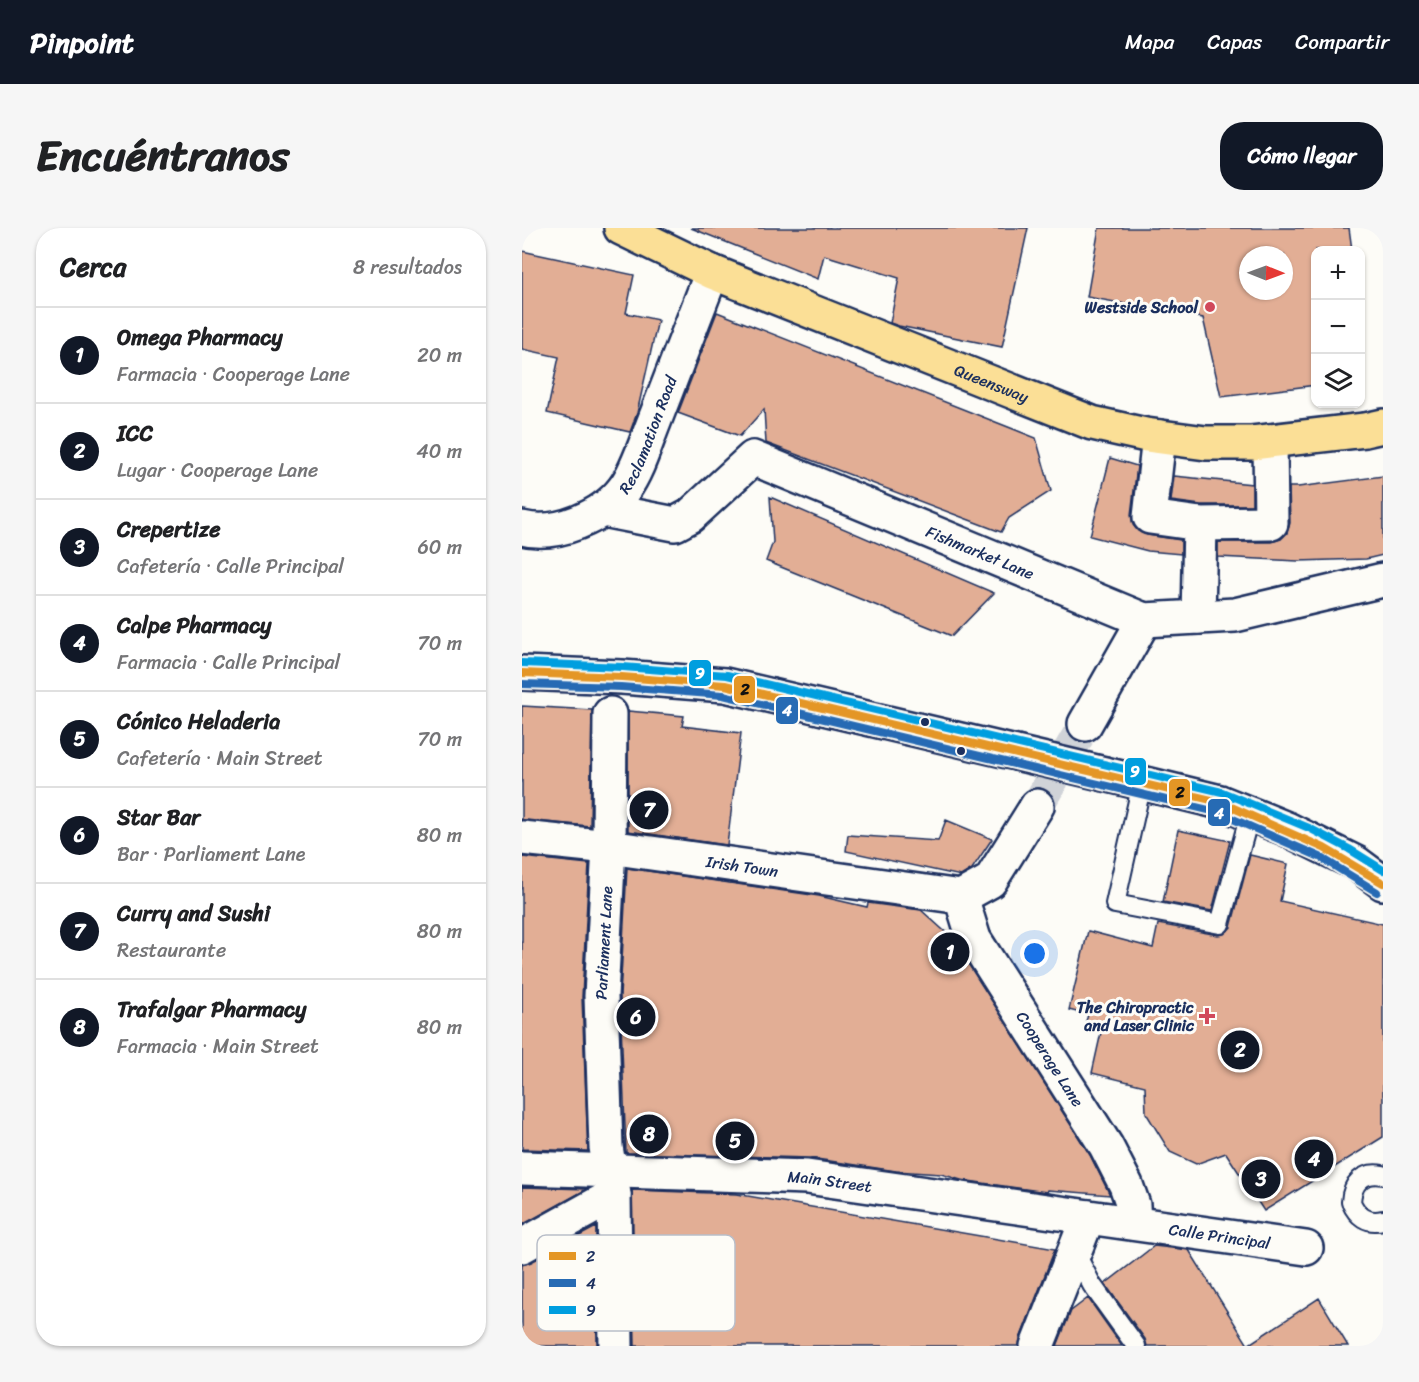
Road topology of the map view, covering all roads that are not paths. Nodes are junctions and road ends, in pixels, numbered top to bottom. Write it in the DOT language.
graph roads {
  1 [pos="621,228"];
  2 [pos="668,240"];
  3 [pos="712,272"];
  4 [pos="1383,426"];
  5 [pos="1159,437"];
  6 [pos="1270,441"];
  7 [pos="603,510"];
  8 [pos="1200,524"];
  9 [pos="522,528"];
  10 [pos="1383,580"];
  11 [pos="1198,617"];
  12 [pos="1144,620"];
  13 [pos="522,673"];
  14 [pos="610,714"];
  15 [pos="1085,724"];
  16 [pos="1142,783"];
  17 [pos="1037,806"];
  18 [pos="1250,814"];
  19 [pos="522,838"];
  20 [pos="609,847"];
  21 [pos="1383,883"];
  22 [pos="961,897"];
  23 [pos="522,1168"];
  24 [pos="1383,1174"];
  25 [pos="612,1184"];
  26 [pos="1088,1217"];
  27 [pos="1383,1220"];
  28 [pos="1134,1223"];
  29 [pos="538,1235"];
  30 [pos="613,1235"];
  31 [pos="537,1236"];
  32 [pos="522,1246"];
  33 [pos="1306,1248"];
  34 [pos="1074,1250"];
  35 [pos="616,1331"];
  36 [pos="616,1346"];
  37 [pos="1037,1346"];
  38 [pos="1136,1346"];
  1 -- 2 [label="main road, Queensway"];
  2 -- 3 [label="main road, Queensway"];
  3 -- 5 [label="main road, Queensway"];
  3 -- 7 [label="street, Reclamation Road"];
  4 -- 6 [label="main road, Queensway"];
  5 -- 6 [label="main road, Queensway"];
  5 -- 8 [label="street"];
  6 -- 8 [label="street"];
  7 -- 9 [label="street, Reclamation Road"];
  7 -- 12 [label="street, Fishmarket Lane"];
  8 -- 11 [label="street"];
  10 -- 11 [label="street, Fishmarket Lane"];
  11 -- 12 [label="street, Fishmarket Lane"];
  12 -- 15 [label="street"];
  13 -- 16 [label="street, bridge"];
  14 -- 20 [label="street, Parliament Lane"];
  16 -- 18 [label="street"];
  16 -- 18 [label="lane"];
  17 -- 22 [label="street"];
  18 -- 21 [label="street"];
  19 -- 20 [label="street, Irish Town"];
  20 -- 22 [label="street, Irish Town"];
  20 -- 25 [label="street, Parliament Lane"];
  22 -- 28 [label="street, Cooperage Lane"];
  23 -- 25 [label="street, Main Street"];
  24 -- 27 [label="lane"];
  25 -- 26 [label="street, Main Street"];
  25 -- 29 [label="street"];
  25 -- 30 [label="street, Parliament Lane"];
  26 -- 28 [label="street, Main Street"];
  26 -- 34 [label="street"];
  28 -- 33 [label="street, Calle Principal"];
  31 -- 32 [label="street"];
  34 -- 37 [label="street"];
  34 -- 38 [label="lane"];
  35 -- 36 [label="street, Parliament Lane"];
}
